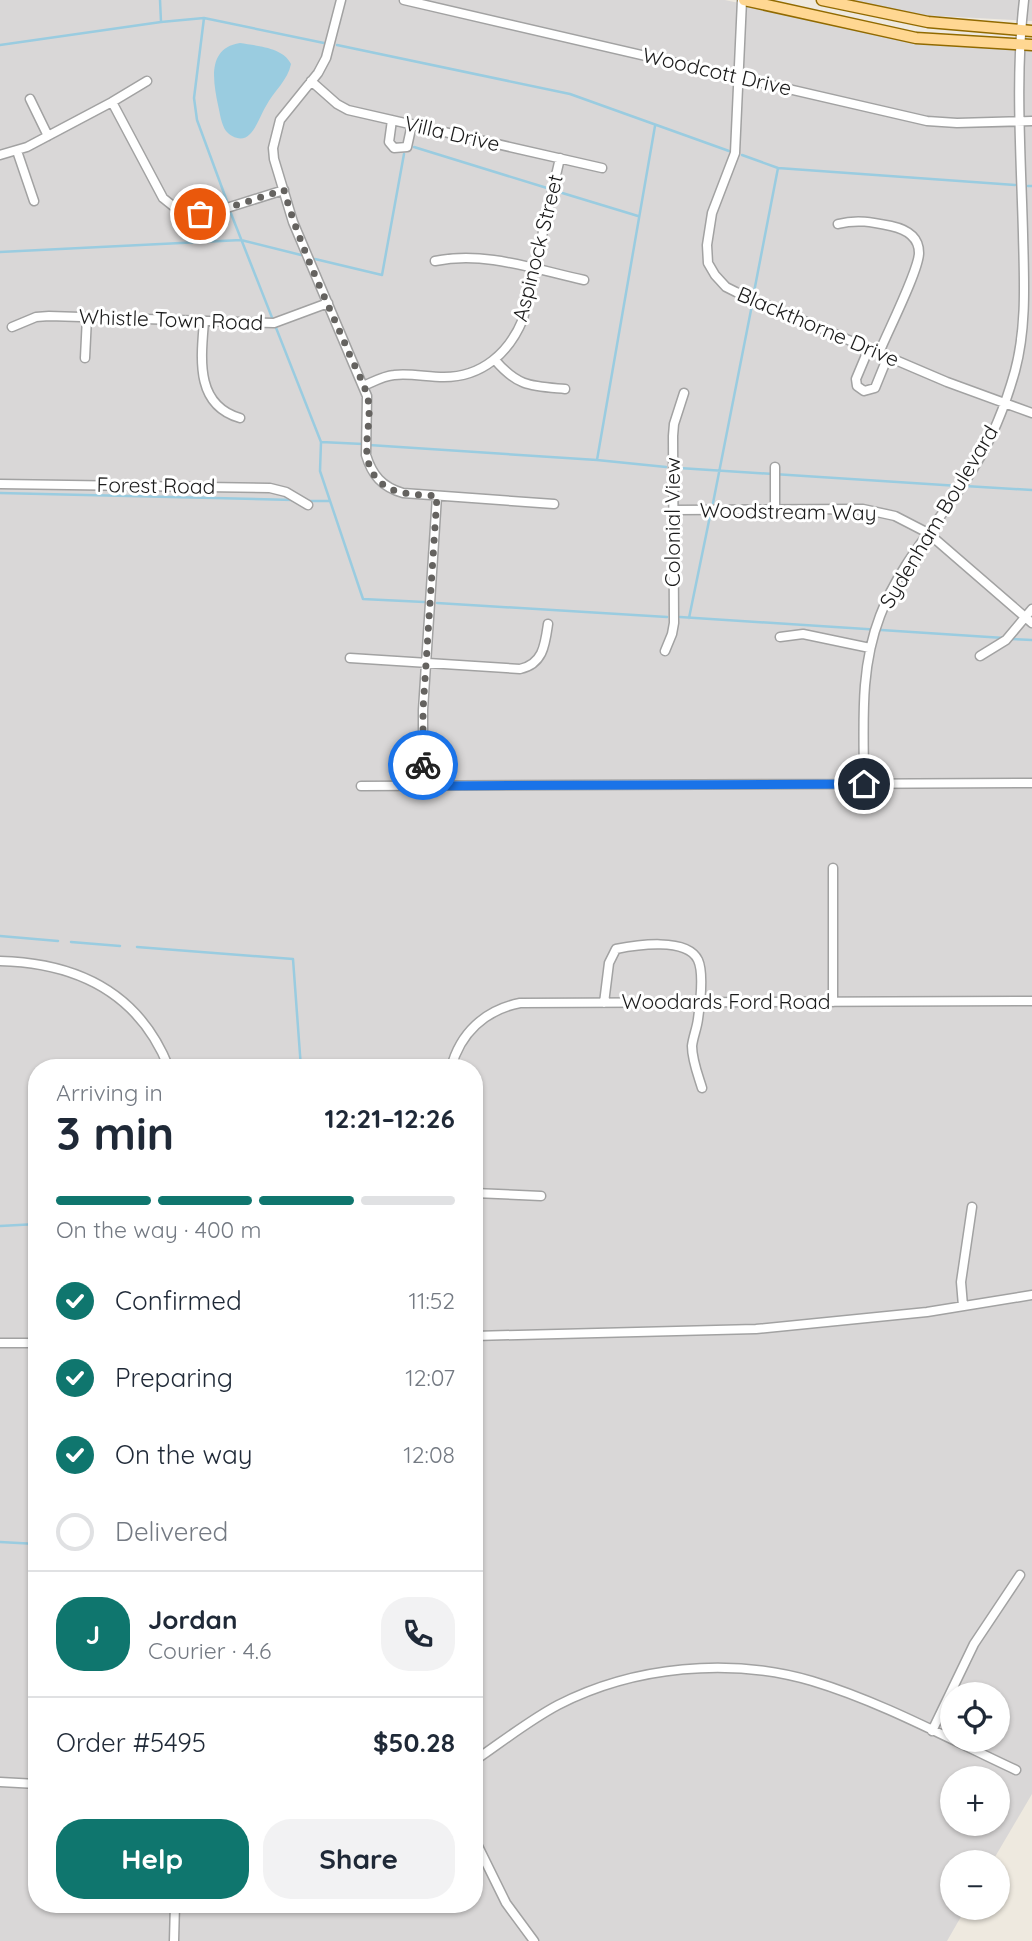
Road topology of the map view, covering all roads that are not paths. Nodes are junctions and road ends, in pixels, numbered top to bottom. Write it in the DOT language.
graph roads {
  1 [pos="341,0"];
  2 [pos="404,0"];
  3 [pos="743,0"];
  4 [pos="822,0"];
  5 [pos="1024,0"];
  6 [pos="1021,30"];
  7 [pos="1032,30"];
  8 [pos="1020,45"];
  9 [pos="1032,45"];
  10 [pos="738,77"];
  11 [pos="146,81"];
  12 [pos="311,81"];
  13 [pos="30,99"];
  14 [pos="112,103"];
  15 [pos="392,120"];
  16 [pos="1020,121"];
  17 [pos="1032,121"];
  18 [pos="412,124"];
  19 [pos="48,136"];
  20 [pos="17,151"];
  21 [pos="0,155"];
  22 [pos="560,159"];
  23 [pos="602,168"];
  24 [pos="284,190"];
  25 [pos="34,201"];
  26 [pos="838,224"];
  27 [pos="435,261"];
  28 [pos="535,269"];
  29 [pos="584,280"];
  30 [pos="328,303"];
  31 [pos="87,317"];
  32 [pos="204,321"];
  33 [pos="12,327"];
  34 [pos="869,348"];
  35 [pos="883,354"];
  36 [pos="85,358"];
  37 [pos="495,360"];
  38 [pos="363,386"];
  39 [pos="565,388"];
  40 [pos="684,393"];
  41 [pos="1004,403"];
  42 [pos="1032,413"];
  43 [pos="240,418"];
  44 [pos="775,467"];
  45 [pos="0,484"];
  46 [pos="437,496"];
  47 [pos="554,504"];
  48 [pos="308,505"];
  49 [pos="775,509"];
  50 [pos="673,510"];
  51 [pos="929,533"];
  52 [pos="1032,609"];
  53 [pos="1028,620"];
  54 [pos="548,624"];
  55 [pos="780,637"];
  56 [pos="870,649"];
  57 [pos="665,651"];
  58 [pos="980,656"];
  59 [pos="350,658"];
  60 [pos="427,663"];
  61 [pos="1032,783"];
  62 [pos="864,784"];
  63 [pos="361,786"];
  64 [pos="423,786"];
  65 [pos="833,868"];
  66 [pos="0,961"];
  67 [pos="1032,1001"];
  68 [pos="700,1002"];
  69 [pos="833,1002"];
  70 [pos="604,1003"];
  71 [pos="165,1059"];
  72 [pos="454,1059"];
  73 [pos="702,1088"];
  74 [pos="483,1193"];
  75 [pos="541,1196"];
  76 [pos="972,1207"];
  77 [pos="1032,1295"];
  78 [pos="963,1306"];
  79 [pos="483,1336"];
  80 [pos="28,1342"];
  81 [pos="0,1343"];
  82 [pos="1020,1575"];
  83 [pos="932,1731"];
  84 [pos="483,1755"];
  85 [pos="1016,1770"];
  86 [pos="0,1782"];
  87 [pos="28,1784"];
  88 [pos="483,1856"];
  89 [pos="175,1913"];
  90 [pos="174,1941"];
  91 [pos="534,1941"];
  1 -- 12 [label="street"];
  2 -- 10 [label="street, Woodcott Drive"];
  3 -- 8 [label="main road"];
  3 -- 10 [label="street, Blackthorne Drive"];
  4 -- 6 [label="main road"];
  5 -- 6 [label="street, Sydenham Boulevard"];
  6 -- 7 [label="main road"];
  6 -- 8 [label="street, Sydenham Boulevard"];
  8 -- 9 [label="main road"];
  8 -- 16 [label="street, Sydenham Boulevard"];
  10 -- 16 [label="street, Woodcott Drive"];
  10 -- 34 [label="street, Blackthorne Drive"];
  11 -- 14 [label="street"];
  12 -- 15 [label="street, Villa Drive"];
  12 -- 24 [label="street"];
  13 -- 19 [label="street"];
  14 -- 19 [label="street"];
  14 -- 24 [label="street"];
  15 -- 18 [label="street, Villa Drive"];
  15 -- 18 [label="street"];
  16 -- 17 [label="street, Woodcott Drive"];
  16 -- 41 [label="street, Sydenham Boulevard"];
  18 -- 22 [label="street, Villa Drive"];
  19 -- 20 [label="street"];
  20 -- 21 [label="street"];
  20 -- 25 [label="street"];
  22 -- 23 [label="street, Villa Drive"];
  22 -- 28 [label="street, Aspinock Street"];
  24 -- 30 [label="street"];
  26 -- 35 [label="street"];
  27 -- 28 [label="street"];
  28 -- 29 [label="street"];
  28 -- 37 [label="street, Aspinock Street"];
  30 -- 32 [label="street, Whistle Town Road"];
  30 -- 38 [label="street"];
  31 -- 32 [label="street, Whistle Town Road"];
  31 -- 33 [label="street, Whistle Town Road"];
  31 -- 36 [label="street"];
  32 -- 43 [label="street"];
  34 -- 35 [label="street, Blackthorne Drive"];
  34 -- 35 [label="street"];
  35 -- 41 [label="street, Blackthorne Drive"];
  37 -- 38 [label="street, Aspinock Street"];
  37 -- 39 [label="street"];
  38 -- 46 [label="street"];
  40 -- 50 [label="street, Colonial View"];
  41 -- 42 [label="street, Blackthorne Drive"];
  41 -- 51 [label="street, Sydenham Boulevard"];
  44 -- 49 [label="street"];
  45 -- 48 [label="street, Forest Road"];
  46 -- 47 [label="street"];
  46 -- 60 [label="street"];
  49 -- 50 [label="street, Woodstream Way"];
  49 -- 51 [label="street, Woodstream Way"];
  50 -- 57 [label="street, Colonial View"];
  51 -- 53 [label="street, Woodstream Way"];
  51 -- 56 [label="street, Sydenham Boulevard"];
  52 -- 53 [label="street"];
  53 -- 58 [label="street"];
  54 -- 60 [label="street"];
  55 -- 56 [label="street"];
  56 -- 62 [label="street, Sydenham Boulevard"];
  59 -- 60 [label="street"];
  60 -- 64 [label="street"];
  61 -- 62 [label="street"];
  62 -- 64 [label="street"];
  63 -- 64 [label="street"];
  65 -- 69 [label="street"];
  66 -- 71 [label="street"];
  67 -- 69 [label="street, Woodards Ford Road"];
  68 -- 69 [label="street, Woodards Ford Road"];
  68 -- 70 [label="street, Woodards Ford Road"];
  68 -- 70 [label="street"];
  68 -- 73 [label="street"];
  70 -- 72 [label="street, Woodards Ford Road"];
  74 -- 75 [label="street"];
  76 -- 78 [label="street"];
  77 -- 78 [label="street"];
  78 -- 79 [label="street"];
  80 -- 81 [label="street"];
  82 -- 83 [label="street"];
  83 -- 84 [label="street"];
  83 -- 85 [label="street"];
  86 -- 87 [label="street"];
  88 -- 91 [label="street"];
  89 -- 90 [label="street"];
}
